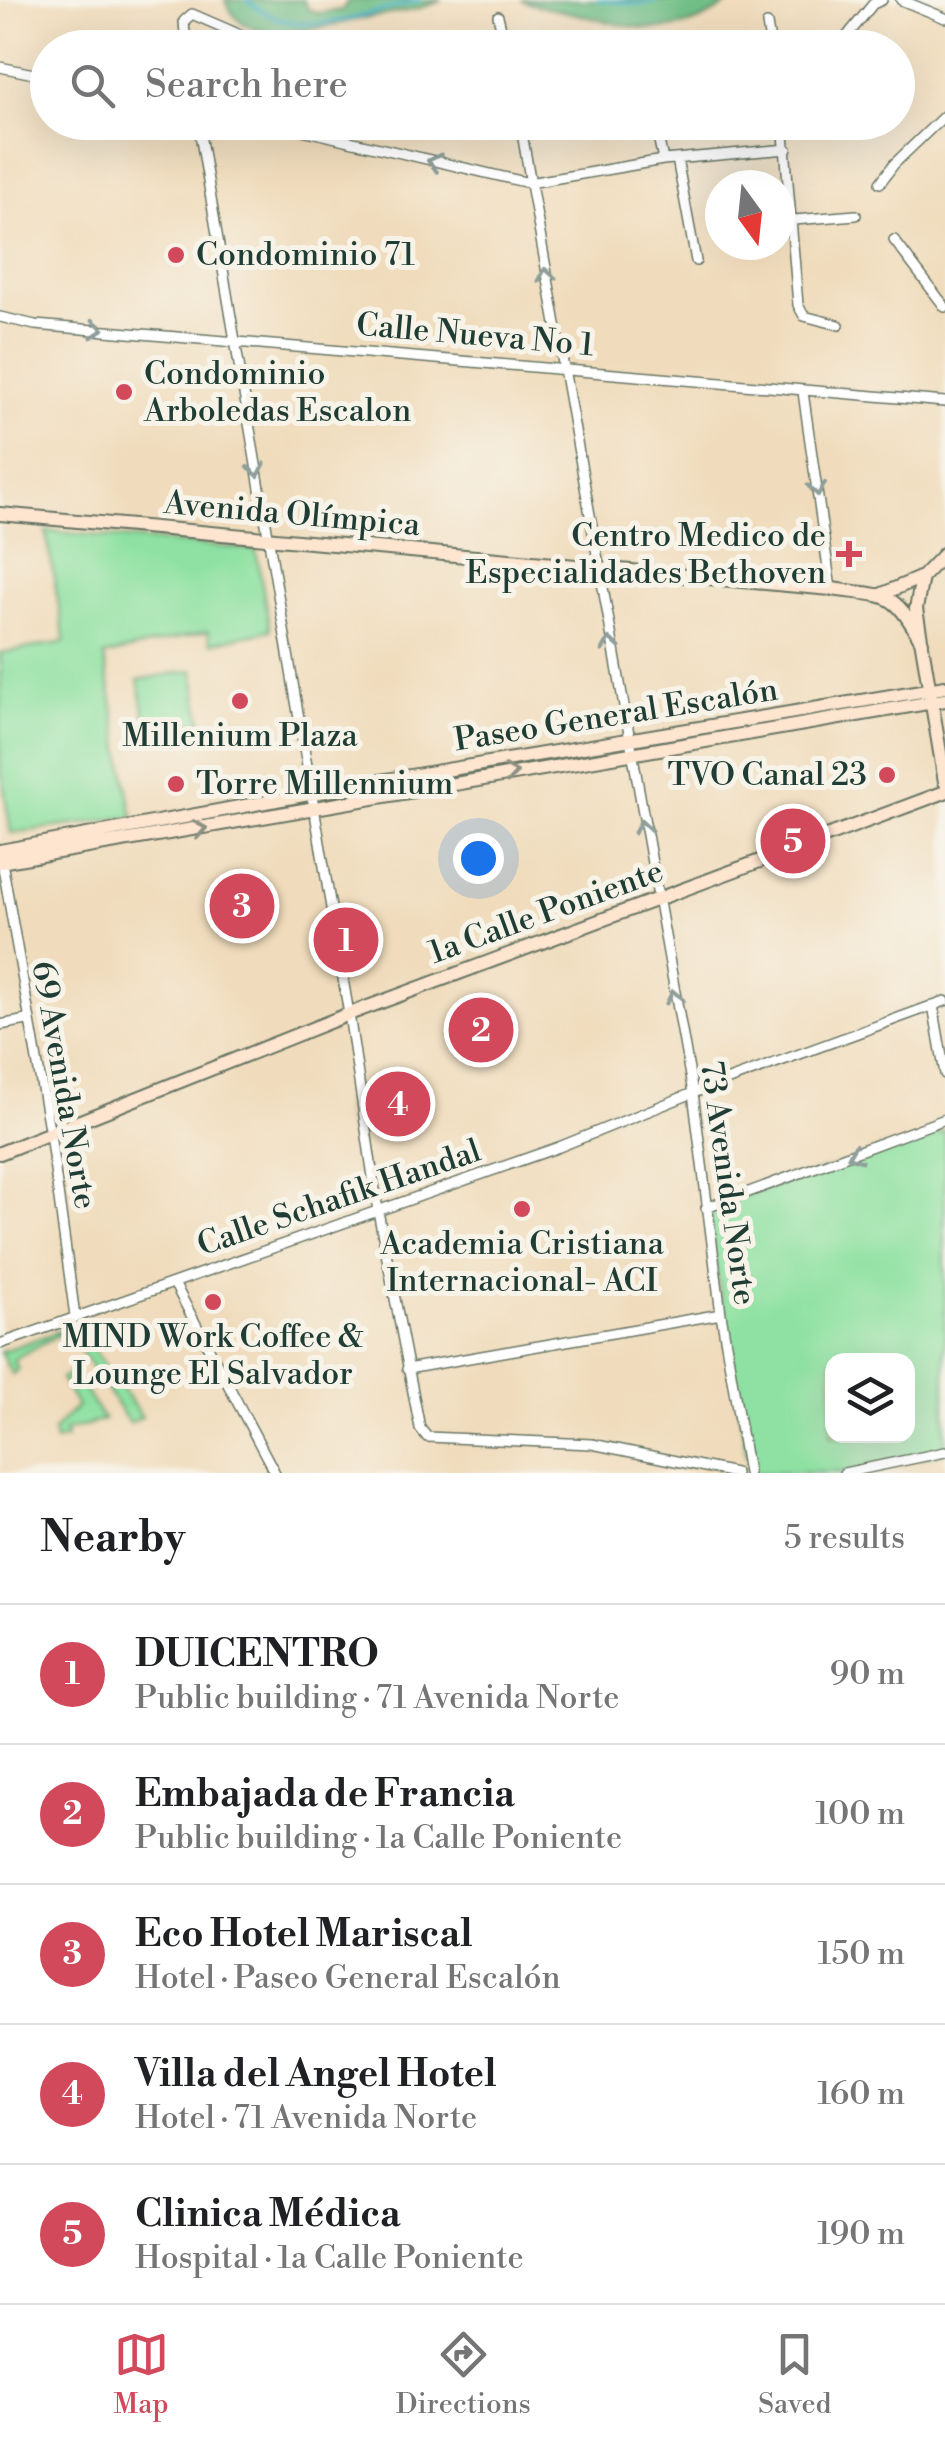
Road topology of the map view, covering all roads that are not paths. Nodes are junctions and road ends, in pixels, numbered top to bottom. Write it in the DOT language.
graph roads {
  1 [pos="882,0"];
  2 [pos="901,0"];
  3 [pos="498,16"];
  4 [pos="945,18"];
  5 [pos="766,24"];
  6 [pos="185,30"];
  7 [pos="229,30"];
  8 [pos="502,30"];
  9 [pos="767,30"];
  10 [pos="852,30"];
  11 [pos="0,67"];
  12 [pos="30,73"];
  13 [pos="945,115"];
  14 [pos="201,140"];
  15 [pos="345,140"];
  16 [pos="523,140"];
  17 [pos="659,140"];
  18 [pos="786,140"];
  19 [pos="787,148"];
  20 [pos="676,159"];
  21 [pos="663,160"];
  22 [pos="789,170"];
  23 [pos="529,183"];
  24 [pos="880,184"];
  25 [pos="856,215"];
  26 [pos="795,220"];
  27 [pos="894,240"];
  28 [pos="795,241"];
  29 [pos="696,261"];
  30 [pos="945,307"];
  31 [pos="0,318"];
  32 [pos="839,326"];
  33 [pos="232,340"];
  34 [pos="564,367"];
  35 [pos="804,392"];
  36 [pos="945,402"];
  37 [pos="0,514"];
  38 [pos="270,540"];
  39 [pos="945,553"];
  40 [pos="596,565"];
  41 [pos="922,577"];
  42 [pos="832,589"];
  43 [pos="877,596"];
  44 [pos="922,642"];
  45 [pos="945,687"];
  46 [pos="935,697"];
  47 [pos="628,747"];
  48 [pos="945,782"];
  49 [pos="945,792"];
  50 [pos="310,800"];
  51 [pos="1,859"];
  52 [pos="656,901"];
  53 [pos="945,1001"];
  54 [pos="933,1005"];
  55 [pos="349,1014"];
  56 [pos="28,1020"];
  57 [pos="0,1026"];
  58 [pos="945,1074"];
  59 [pos="692,1092"];
  60 [pos="945,1119"];
  61 [pos="50,1134"];
  62 [pos="0,1152"];
  63 [pos="706,1208"];
  64 [pos="378,1210"];
  65 [pos="174,1283"];
  66 [pos="720,1314"];
  67 [pos="75,1316"];
  68 [pos="0,1344"];
  69 [pos="408,1369"];
  70 [pos="945,1452"];
  71 [pos="275,1473"];
  72 [pos="735,1473"];
  73 [pos="748,1473"];
  74 [pos="844,1473"];
  1 -- 10 [label="street"];
  2 -- 4 [label="street"];
  3 -- 8 [label="street"];
  5 -- 9 [label="street"];
  6 -- 7 [label="street"];
  11 -- 12 [label="street"];
  13 -- 24 [label="street"];
  14 -- 33 [label="street"];
  23 -- 15 [label="street, one-way"];
  16 -- 23 [label="street, 73 Avenida Norte"];
  17 -- 21 [label="street"];
  18 -- 19 [label="street"];
  19 -- 20 [label="street"];
  19 -- 22 [label="street"];
  20 -- 21 [label="street"];
  20 -- 29 [label="street"];
  21 -- 23 [label="street"];
  34 -- 23 [label="street, 73 Avenida Norte, one-way"];
  25 -- 26 [label="street"];
  27 -- 30 [label="street"];
  28 -- 32 [label="street"];
  31 -- 33 [label="street, Calle Nueva No 1, one-way"];
  33 -- 34 [label="street, Calle Nueva No 1"];
  33 -- 38 [label="street, one-way"];
  34 -- 35 [label="street, Calle Nueva No 1"];
  34 -- 40 [label="street, 73 Avenida Norte"];
  35 -- 36 [label="street, Calle Nueva No 1"];
  35 -- 42 [label="street, one-way"];
  37 -- 38 [label="street, Avenida Olímpica"];
  38 -- 40 [label="street, Avenida Olímpica"];
  38 -- 50 [label="street"];
  39 -- 41 [label="street"];
  40 -- 42 [label="street, Avenida Olímpica"];
  47 -- 40 [label="street, 73 Avenida Norte, one-way"];
  41 -- 43 [label="street"];
  41 -- 44 [label="street"];
  42 -- 43 [label="street, Avenida Olímpica"];
  43 -- 44 [label="street"];
  44 -- 46 [label="street"];
  45 -- 46 [label="street, Paseo General Escalón"];
  46 -- 47 [label="street, Paseo General Escalón"];
  46 -- 48 [label="street"];
  47 -- 50 [label="street, Paseo General Escalón"];
  52 -- 47 [label="street, 73 Avenida Norte, one-way"];
  49 -- 52 [label="street, 1a Calle Poniente"];
  50 -- 51 [label="street, Paseo General Escalón"];
  50 -- 55 [label="street"];
  51 -- 56 [label="street, 69 Avenida Norte"];
  52 -- 55 [label="street, 1a Calle Poniente"];
  59 -- 52 [label="street, 73 Avenida Norte, one-way"];
  53 -- 54 [label="street, Calle Schafik Handal"];
  54 -- 58 [label="street"];
  54 -- 59 [label="street, Calle Schafik Handal"];
  55 -- 61 [label="street, 1a Calle Poniente"];
  55 -- 64 [label="street"];
  56 -- 57 [label="street"];
  56 -- 61 [label="street, 69 Avenida Norte"];
  59 -- 63 [label="street, 73 Avenida Norte"];
  59 -- 64 [label="street, Calle Schafik Handal"];
  60 -- 63 [label="street, one-way"];
  61 -- 62 [label="street, 1a Calle Poniente"];
  61 -- 67 [label="street, 69 Avenida Norte"];
  63 -- 66 [label="street, 73 Avenida Norte"];
  64 -- 65 [label="street, Calle Schafik Handal"];
  64 -- 69 [label="street"];
  65 -- 67 [label="street, Calle Schafik Handal"];
  65 -- 71 [label="street"];
  66 -- 69 [label="street"];
  66 -- 73 [label="street, 73 Avenida Norte"];
  67 -- 68 [label="street, Calle Schafik Handal"];
  69 -- 72 [label="street"];
  70 -- 74 [label="street"];
}
